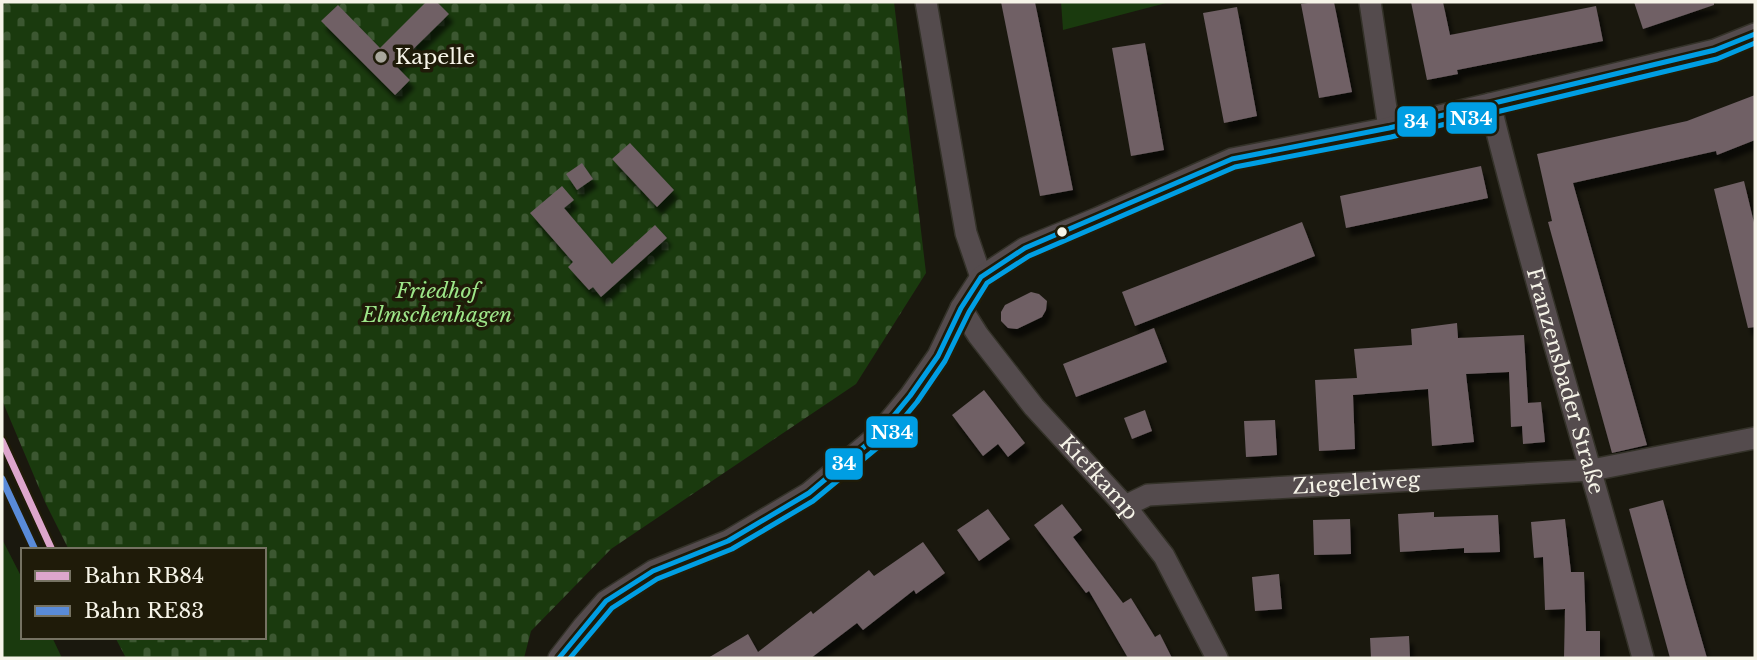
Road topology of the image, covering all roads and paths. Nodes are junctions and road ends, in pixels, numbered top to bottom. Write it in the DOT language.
graph roads {
  1 [pos="926,2"];
  2 [pos="1370,2"];
  3 [pos="1755,34"];
  4 [pos="1490,104"];
  5 [pos="1389,128"];
  6 [pos="981,277"];
  7 [pos="961,308"];
  8 [pos="1755,438"];
  9 [pos="1592,470"];
  10 [pos="1125,506"];
  11 [pos="559,658"];
  12 [pos="1217,658"];
  13 [pos="1643,658"];
  1 -- 6 [label="street"];
  2 -- 5 [label="street"];
  3 -- 4 [label="street"];
  4 -- 5 [label="street"];
  4 -- 9 [label="street, Franzensbader Straße"];
  5 -- 6 [label="street"];
  6 -- 7 [label="street"];
  7 -- 10 [label="street, Kiefkamp"];
  7 -- 11 [label="street"];
  8 -- 9 [label="street, Ziegeleiweg"];
  9 -- 10 [label="street, Ziegeleiweg"];
  9 -- 13 [label="street, Franzensbader Straße"];
  10 -- 12 [label="street, Kiefkamp"];
}
